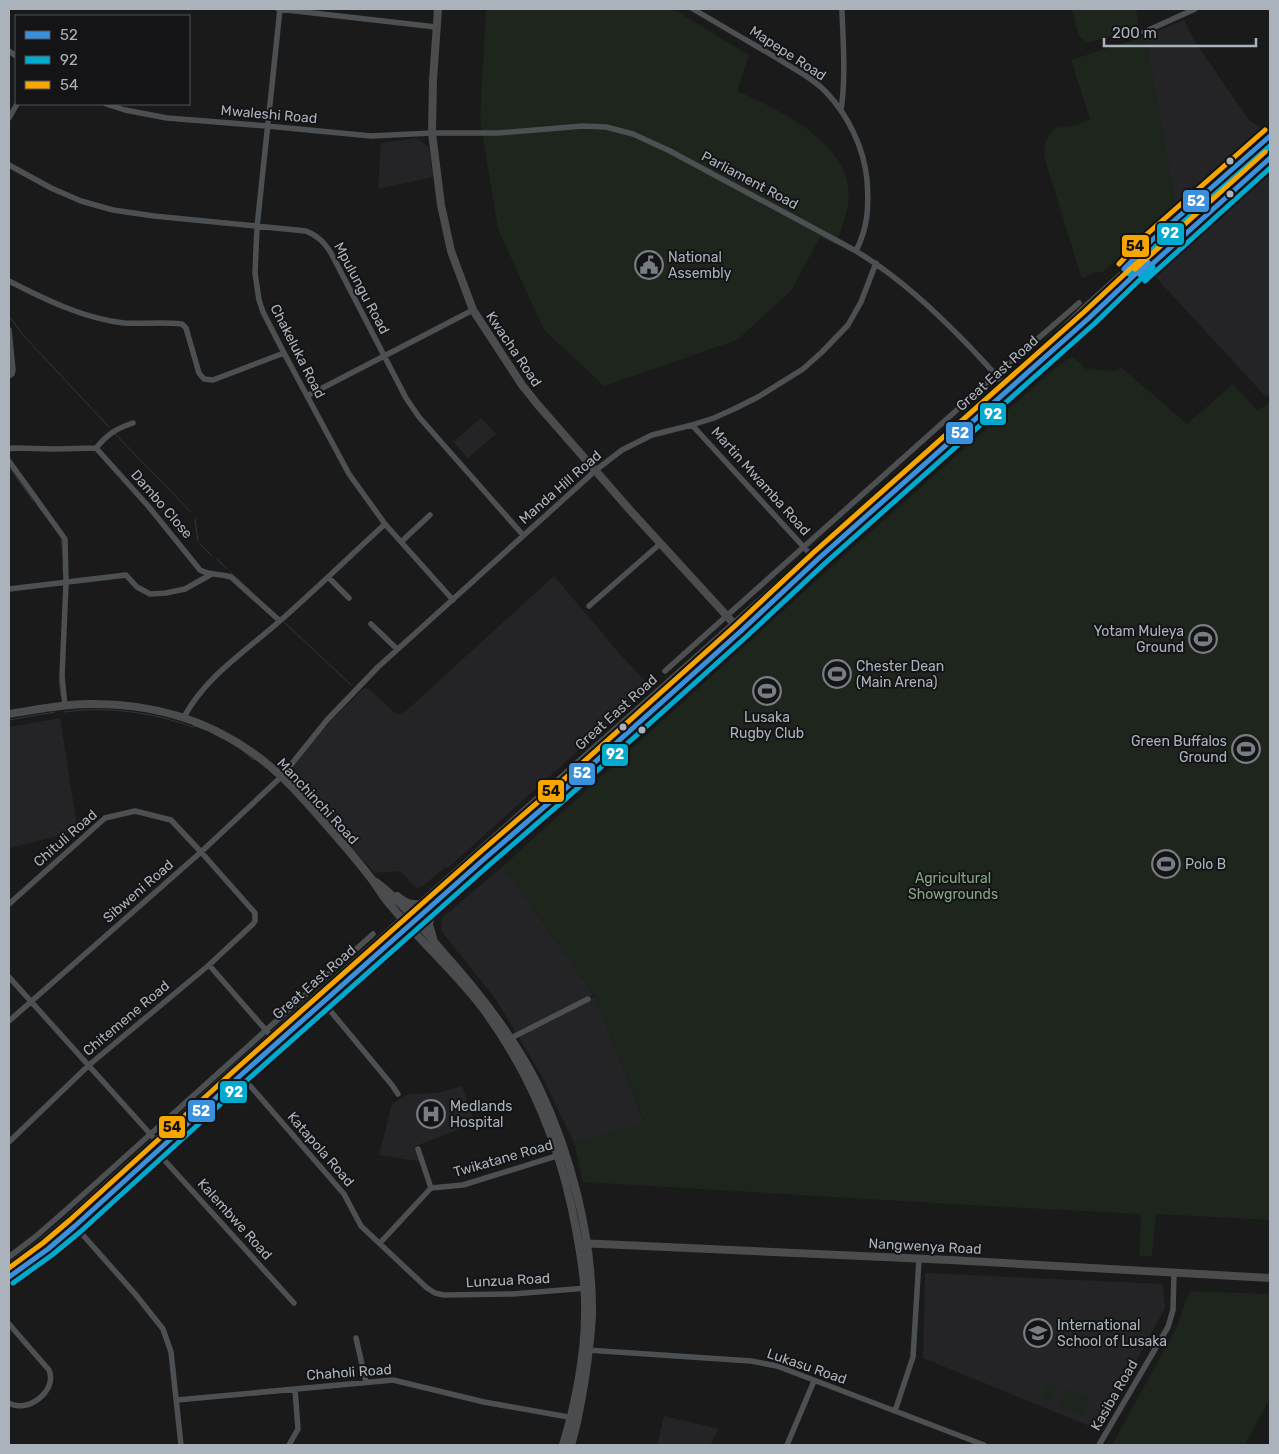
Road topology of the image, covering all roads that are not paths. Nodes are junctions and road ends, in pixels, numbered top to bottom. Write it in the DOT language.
graph roads {
  1 [pos="279,9"];
  2 [pos="438,9"];
  3 [pos="693,9"];
  4 [pos="841,9"];
  5 [pos="1195,9"];
  6 [pos="436,27"];
  7 [pos="1144,32"];
  8 [pos="16,105"];
  9 [pos="109,105"];
  10 [pos="841,110"];
  11 [pos="9,118"];
  12 [pos="267,126"];
  13 [pos="432,133"];
  14 [pos="1270,136"];
  15 [pos="1270,143"];
  16 [pos="1270,151"];
  17 [pos="1270,158"];
  18 [pos="9,165"];
  19 [pos="258,227"];
  20 [pos="856,251"];
  21 [pos="876,263"];
  22 [pos="9,281"];
  23 [pos="1123,286"];
  24 [pos="1103,292"];
  25 [pos="1078,303"];
  26 [pos="472,310"];
  27 [pos="9,330"];
  28 [pos="284,353"];
  29 [pos="384,355"];
  30 [pos="996,375"];
  31 [pos="9,376"];
  32 [pos="1004,384"];
  33 [pos="308,396"];
  34 [pos="133,422"];
  35 [pos="692,424"];
  36 [pos="96,448"];
  37 [pos="9,449"];
  38 [pos="9,460"];
  39 [pos="596,470"];
  40 [pos="430,515"];
  41 [pos="385,524"];
  42 [pos="523,535"];
  43 [pos="400,542"];
  44 [pos="661,543"];
  45 [pos="804,548"];
  46 [pos="811,555"];
  47 [pos="210,575"];
  48 [pos="328,577"];
  49 [pos="66,583"];
  50 [pos="9,589"];
  51 [pos="349,598"];
  52 [pos="452,600"];
  53 [pos="589,606"];
  54 [pos="727,616"];
  55 [pos="280,621"];
  56 [pos="371,624"];
  57 [pos="735,624"];
  58 [pos="741,631"];
  59 [pos="397,649"];
  60 [pos="665,672"];
  61 [pos="65,706"];
  62 [pos="9,714"];
  63 [pos="184,717"];
  64 [pos="281,777"];
  65 [pos="201,852"];
  66 [pos="372,879"];
  67 [pos="387,891"];
  68 [pos="9,904"];
  69 [pos="420,904"];
  70 [pos="432,906"];
  71 [pos="255,913"];
  72 [pos="406,917"];
  73 [pos="412,924"];
  74 [pos="402,932"];
  75 [pos="373,934"];
  76 [pos="416,934"];
  77 [pos="434,942"];
  78 [pos="209,965"];
  79 [pos="9,976"];
  80 [pos="588,999"];
  81 [pos="30,1001"];
  82 [pos="323,1002"];
  83 [pos="9,1021"];
  84 [pos="265,1030"];
  85 [pos="271,1036"];
  86 [pos="508,1040"];
  87 [pos="89,1065"];
  88 [pos="235,1069"];
  89 [pos="241,1075"];
  90 [pos="398,1094"];
  91 [pos="150,1134"];
  92 [pos="156,1141"];
  93 [pos="9,1142"];
  94 [pos="418,1149"];
  95 [pos="157,1152"];
  96 [pos="563,1154"];
  97 [pos="431,1188"];
  98 [pos="75,1226"];
  99 [pos="380,1243"];
  100 [pos="582,1243"];
  101 [pos="599,1243"];
  102 [pos="588,1256"];
  103 [pos="9,1257"];
  104 [pos="919,1259"];
  105 [pos="9,1267"];
  106 [pos="1174,1272"];
  107 [pos="9,1277"];
  108 [pos="1270,1278"];
  109 [pos="588,1287"];
  110 [pos="427,1288"];
  111 [pos="294,1303"];
  112 [pos="9,1324"];
  113 [pos="356,1338"];
  114 [pos="586,1350"];
  115 [pos="814,1381"];
  116 [pos="366,1382"];
  117 [pos="295,1389"];
  118 [pos="177,1400"];
  119 [pos="9,1403"];
  120 [pos="895,1411"];
  121 [pos="575,1419"];
  122 [pos="181,1445"];
  123 [pos="289,1445"];
  124 [pos="563,1445"];
  125 [pos="571,1445"];
  126 [pos="787,1445"];
  127 [pos="984,1445"];
  128 [pos="1099,1445"];
  1 -- 6 [label="street"];
  1 -- 12 [label="street, Chakeluka Road"];
  2 -- 6 [label="main road, Kwacha Road"];
  3 -- 10 [label="street, Mapepe Road"];
  4 -- 10 [label="street"];
  5 -- 7 [label="street"];
  6 -- 13 [label="main road, Kwacha Road"];
  8 -- 11 [label="street"];
  9 -- 12 [label="street, Mwaleshi Road"];
  10 -- 20 [label="street, Mapepe Road"];
  12 -- 13 [label="street, Mwaleshi Road"];
  12 -- 19 [label="street, Chakeluka Road"];
  13 -- 20 [label="street, Parliament Road"];
  13 -- 26 [label="main road, Kwacha Road"];
  14 -- 24 [label="main road, Great East Road"];
  15 -- 24 [label="main road, Great East Road"];
  16 -- 23 [label="main road, Great East Road"];
  17 -- 23 [label="main road, Great East Road"];
  18 -- 19 [label="street, Mpulungu Road"];
  19 -- 28 [label="street, Chakeluka Road"];
  19 -- 29 [label="street, Mpulungu Road"];
  20 -- 21 [label="street, Parliament Road"];
  21 -- 30 [label="street, Parliament Road"];
  21 -- 35 [label="street, Manda Hill Road"];
  22 -- 28 [label="street"];
  23 -- 58 [label="main road, Great East Road"];
  24 -- 32 [label="main road, Great East Road"];
  25 -- 30 [label="street"];
  26 -- 29 [label="street"];
  26 -- 39 [label="main road, Kwacha Road"];
  27 -- 31 [label="street"];
  28 -- 33 [label="street, Chakeluka Road"];
  29 -- 33 [label="street"];
  29 -- 42 [label="street, Mpulungu Road"];
  30 -- 32 [label="street, Parliament Road"];
  30 -- 45 [label="street"];
  32 -- 46 [label="main road, Great East Road"];
  33 -- 41 [label="street, Chakeluka Road"];
  34 -- 36 [label="street"];
  35 -- 39 [label="street, Manda Hill Road"];
  35 -- 45 [label="street, Martin Mwamba Road"];
  36 -- 37 [label="street"];
  36 -- 47 [label="street, Dambo Close"];
  38 -- 49 [label="street"];
  39 -- 42 [label="street, Manda Hill Road"];
  39 -- 44 [label="main road, Kwacha Road"];
  40 -- 43 [label="street"];
  41 -- 43 [label="street, Chakeluka Road"];
  41 -- 48 [label="street"];
  42 -- 52 [label="street, Manda Hill Road"];
  43 -- 52 [label="street, Chakeluka Road"];
  44 -- 53 [label="street"];
  44 -- 54 [label="main road, Kwacha Road"];
  45 -- 46 [label="street, Martin Mwamba Road"];
  45 -- 54 [label="street"];
  46 -- 57 [label="main road, Great East Road"];
  47 -- 49 [label="street"];
  47 -- 55 [label="street, Dambo Close"];
  48 -- 51 [label="street"];
  48 -- 55 [label="street"];
  49 -- 50 [label="street"];
  49 -- 61 [label="street"];
  52 -- 59 [label="street, Manda Hill Road"];
  54 -- 57 [label="main road, Kwacha Road"];
  54 -- 60 [label="street"];
  55 -- 63 [label="street"];
  56 -- 59 [label="street"];
  57 -- 58 [label="main road, Kwacha Road"];
  57 -- 69 [label="main road, Great East Road"];
  58 -- 70 [label="main road, Great East Road"];
  59 -- 64 [label="street, Manda Hill Road"];
  61 -- 62 [label="main road, Manchinchi Road"];
  61 -- 63 [label="main road, Manchinchi Road"];
  63 -- 64 [label="main road, Manchinchi Road"];
  64 -- 65 [label="street, Sibweni Road"];
  64 -- 66 [label="main road, Manchinchi Road"];
  65 -- 68 [label="street, Chituli Road"];
  65 -- 71 [label="street, Chituli Road"];
  65 -- 81 [label="street, Sibweni Road"];
  66 -- 67 [label="main road, Manchinchi Road"];
  66 -- 72 [label="main road, Manchinchi Road"];
  67 -- 69 [label="main road"];
  67 -- 72 [label="main road, Manchinchi Road"];
  69 -- 72 [label="main road, Great East Road"];
  70 -- 73 [label="main road, Great East Road"];
  70 -- 77 [label="main road"];
  71 -- 78 [label="street, Chitemene Road"];
  72 -- 73 [label="main road"];
  72 -- 85 [label="main road, Great East Road"];
  73 -- 74 [label="main road, Great East Road"];
  73 -- 76 [label="main road"];
  73 -- 77 [label="main road"];
  74 -- 76 [label="main road"];
  74 -- 82 [label="main road, Great East Road"];
  75 -- 84 [label="street"];
  76 -- 86 [label="main road"];
  77 -- 86 [label="main road"];
  78 -- 84 [label="street"];
  78 -- 87 [label="street, Chitemene Road"];
  79 -- 81 [label="street"];
  80 -- 86 [label="street"];
  81 -- 83 [label="street, Sibweni Road"];
  81 -- 87 [label="street"];
  82 -- 89 [label="main road, Great East Road"];
  82 -- 90 [label="street"];
  84 -- 85 [label="street"];
  84 -- 91 [label="street"];
  85 -- 88 [label="main road, Great East Road"];
  86 -- 96 [label="main road"];
  87 -- 91 [label="street"];
  87 -- 93 [label="street, Chitemene Road"];
  88 -- 89 [label="street, Katapola Road"];
  88 -- 92 [label="main road, Great East Road"];
  89 -- 95 [label="main road, Great East Road"];
  89 -- 99 [label="street, Katapola Road"];
  91 -- 92 [label="street"];
  91 -- 103 [label="street"];
  92 -- 105 [label="main road, Great East Road"];
  94 -- 97 [label="street"];
  95 -- 98 [label="main road, Great East Road"];
  95 -- 111 [label="street, Kalembwe Road"];
  96 -- 97 [label="street, Twikatane Road"];
  96 -- 100 [label="main road"];
  97 -- 99 [label="street"];
  98 -- 107 [label="main road, Great East Road"];
  98 -- 118 [label="street"];
  99 -- 110 [label="street, Katapola Road"];
  100 -- 101 [label="main road, Nangwenya Road"];
  100 -- 102 [label="main road"];
  100 -- 109 [label="main road"];
  101 -- 102 [label="main road"];
  101 -- 104 [label="main road, Nangwenya Road"];
  102 -- 109 [label="main road"];
  104 -- 106 [label="main road, Nangwenya Road"];
  104 -- 120 [label="street"];
  106 -- 108 [label="main road, Nangwenya Road"];
  106 -- 128 [label="street, Kasiba Road"];
  109 -- 110 [label="street, Lunzua Road"];
  109 -- 114 [label="main road"];
  112 -- 119 [label="street"];
  113 -- 116 [label="street"];
  114 -- 115 [label="street, Lukasu Road"];
  114 -- 121 [label="main road"];
  115 -- 120 [label="street, Lukasu Road"];
  115 -- 126 [label="street"];
  116 -- 117 [label="street, Chaholi Road"];
  116 -- 121 [label="street, Chaholi Road"];
  117 -- 118 [label="street, Chaholi Road"];
  117 -- 123 [label="street"];
  118 -- 122 [label="street"];
  120 -- 127 [label="street, Lukasu Road"];
  121 -- 124 [label="main road"];
  121 -- 125 [label="main road"];
}
